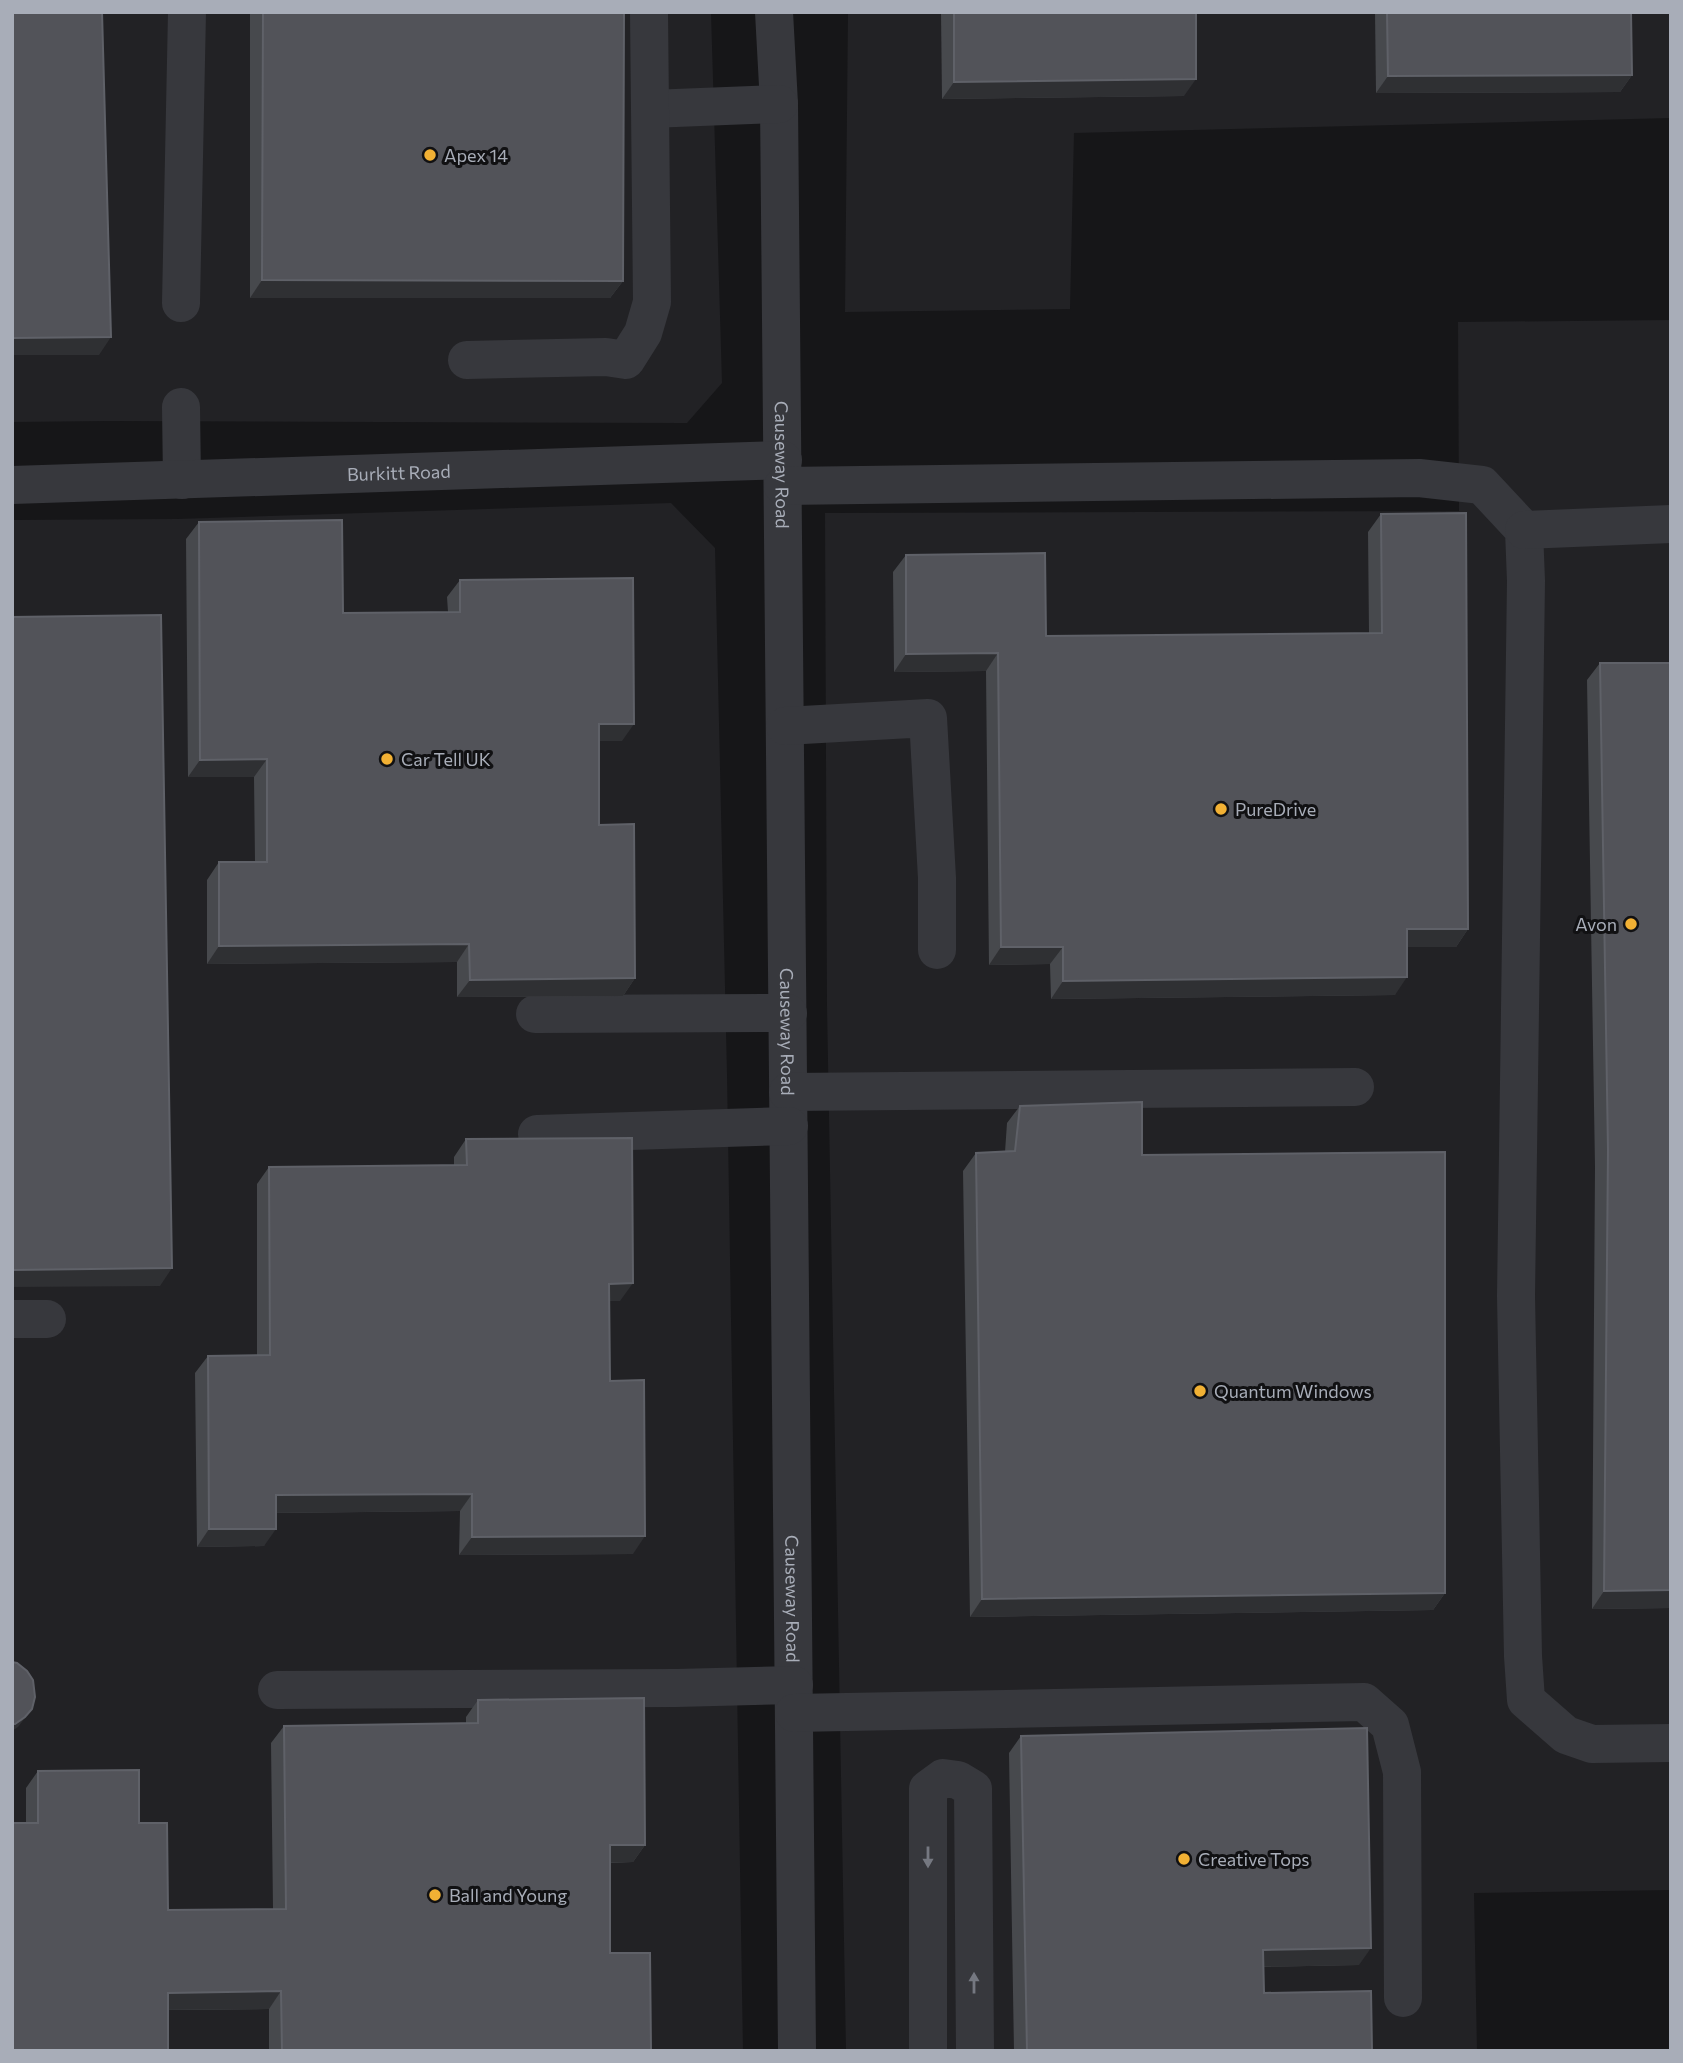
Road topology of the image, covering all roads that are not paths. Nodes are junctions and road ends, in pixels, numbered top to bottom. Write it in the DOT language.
graph roads {
  1 [pos="187,12"];
  2 [pos="649,12"];
  3 [pos="774,12"];
  4 [pos="779,104"];
  5 [pos="650,109"];
  6 [pos="181,303"];
  7 [pos="467,360"];
  8 [pos="181,407"];
  9 [pos="783,473"];
  10 [pos="182,480"];
  11 [pos="12,485"];
  12 [pos="1671,524"];
  13 [pos="1524,530"];
  14 [pos="785,726"];
  15 [pos="937,950"];
  16 [pos="788,1013"];
  17 [pos="535,1014"];
  18 [pos="1355,1087"];
  19 [pos="789,1109"];
  20 [pos="537,1134"];
  21 [pos="277,1689"];
  22 [pos="794,1699"];
  23 [pos="1671,1743"];
  24 [pos="1403,1998"];
  25 [pos="797,2051"];
  26 [pos="928,2051"];
  27 [pos="975,2051"];
  1 -- 6 [label="street"];
  2 -- 5 [label="street"];
  3 -- 4 [label="street, Causeway Road"];
  4 -- 5 [label="street"];
  4 -- 9 [label="street, Causeway Road"];
  5 -- 7 [label="street"];
  8 -- 10 [label="street"];
  9 -- 10 [label="street, Burkitt Road"];
  9 -- 13 [label="street, Burkitt Road"];
  9 -- 14 [label="street, Causeway Road"];
  10 -- 11 [label="street, Burkitt Road"];
  12 -- 13 [label="street"];
  13 -- 23 [label="street"];
  14 -- 15 [label="street"];
  14 -- 16 [label="street, Causeway Road"];
  16 -- 17 [label="street"];
  16 -- 19 [label="street, Causeway Road"];
  18 -- 19 [label="street"];
  19 -- 20 [label="street"];
  19 -- 22 [label="street, Causeway Road"];
  21 -- 22 [label="street"];
  22 -- 24 [label="street"];
  22 -- 25 [label="street, Causeway Road"];
  27 -- 26 [label="street, one-way"];
}
